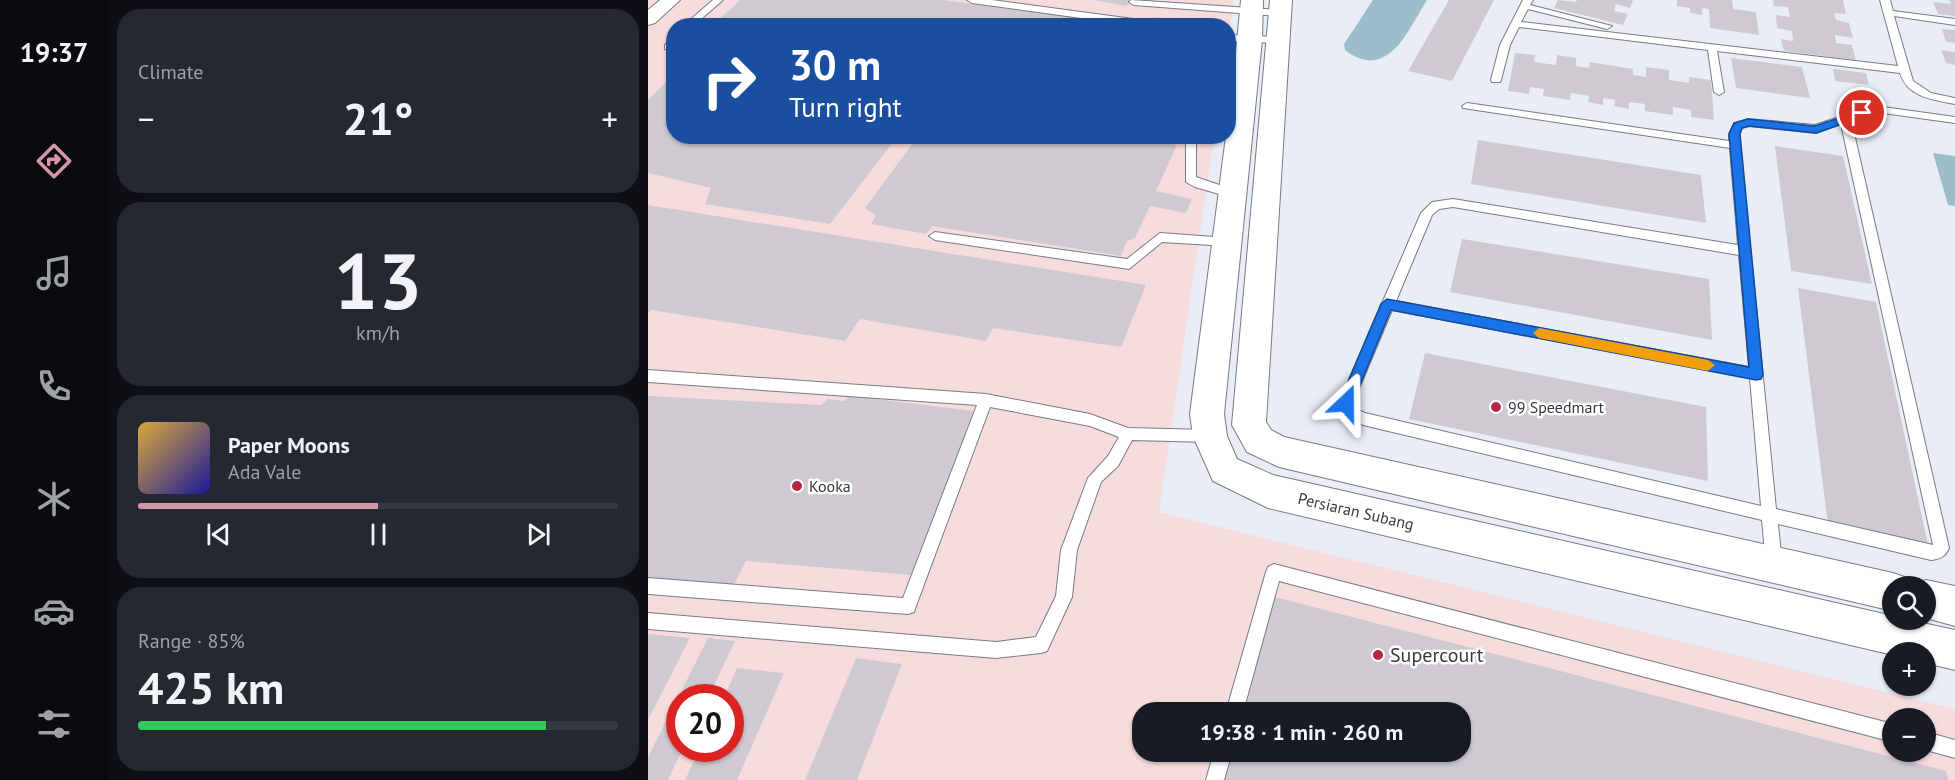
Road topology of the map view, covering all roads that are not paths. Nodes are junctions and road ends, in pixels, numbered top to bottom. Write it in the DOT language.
graph roads {
  1 [pos="671,0"];
  2 [pos="718,0"];
  3 [pos="972,0"];
  4 [pos="1885,0"];
  5 [pos="1134,2"];
  6 [pos="1527,3"];
  7 [pos="1251,5"];
  8 [pos="1889,13"];
  9 [pos="648,18"];
  10 [pos="697,18"];
  11 [pos="1105,18"];
  12 [pos="1955,22"];
  13 [pos="1516,24"];
  14 [pos="1607,26"];
  15 [pos="1254,30"];
  16 [pos="1712,47"];
  17 [pos="1904,70"];
  18 [pos="1496,80"];
  19 [pos="1719,92"];
  20 [pos="1955,101"];
  21 [pos="1467,106"];
  22 [pos="1845,119"];
  23 [pos="1955,120"];
  24 [pos="1191,144"];
  25 [pos="1734,145"];
  26 [pos="1233,194"];
  27 [pos="935,236"];
  28 [pos="1227,242"];
  29 [pos="1745,251"];
  30 [pos="1387,304"];
  31 [pos="1756,375"];
  32 [pos="648,376"];
  33 [pos="986,400"];
  34 [pos="1128,434"];
  35 [pos="1210,436"];
  36 [pos="1770,514"];
  37 [pos="1774,564"];
  38 [pos="648,586"];
  39 [pos="1882,589"];
  40 [pos="1936,601"];
  41 [pos="1955,606"];
  42 [pos="648,621"];
  43 [pos="1955,650"];
  44 [pos="1237,702"];
  45 [pos="1882,730"];
  46 [pos="1936,744"];
  47 [pos="1955,749"];
  48 [pos="1220,762"];
  49 [pos="1215,780"];
  1 -- 9 [label="street"];
  2 -- 10 [label="lane"];
  3 -- 11 [label="lane"];
  4 -- 8 [label="lane"];
  5 -- 7 [label="lane"];
  6 -- 13 [label="lane"];
  6 -- 14 [label="lane"];
  7 -- 15 [label="street, Persiaran Subang"];
  8 -- 12 [label="lane"];
  8 -- 17 [label="lane"];
  13 -- 16 [label="lane"];
  13 -- 18 [label="lane"];
  15 -- 26 [label="street, Persiaran Subang"];
  15 -- 37 [label="street, Persiaran Subang"];
  16 -- 17 [label="lane"];
  16 -- 19 [label="lane"];
  17 -- 20 [label="lane"];
  21 -- 25 [label="lane"];
  22 -- 23 [label="lane"];
  22 -- 25 [label="lane"];
  22 -- 36 [label="lane"];
  24 -- 26 [label="lane"];
  25 -- 29 [label="lane"];
  26 -- 28 [label="street, Persiaran Subang"];
  27 -- 28 [label="lane"];
  28 -- 35 [label="street, Persiaran Subang"];
  29 -- 30 [label="lane"];
  29 -- 31 [label="lane"];
  30 -- 31 [label="lane"];
  30 -- 36 [label="lane"];
  31 -- 36 [label="lane"];
  32 -- 33 [label="lane"];
  33 -- 34 [label="lane"];
  33 -- 38 [label="lane"];
  34 -- 35 [label="lane"];
  34 -- 42 [label="lane"];
  35 -- 43 [label="street, Persiaran Subang"];
  36 -- 37 [label="lane"];
  37 -- 39 [label="street, Persiaran Subang"];
  40 -- 41 [label="street"];
  44 -- 45 [label="lane"];
  46 -- 47 [label="lane"];
  48 -- 49 [label="lane"];
}
